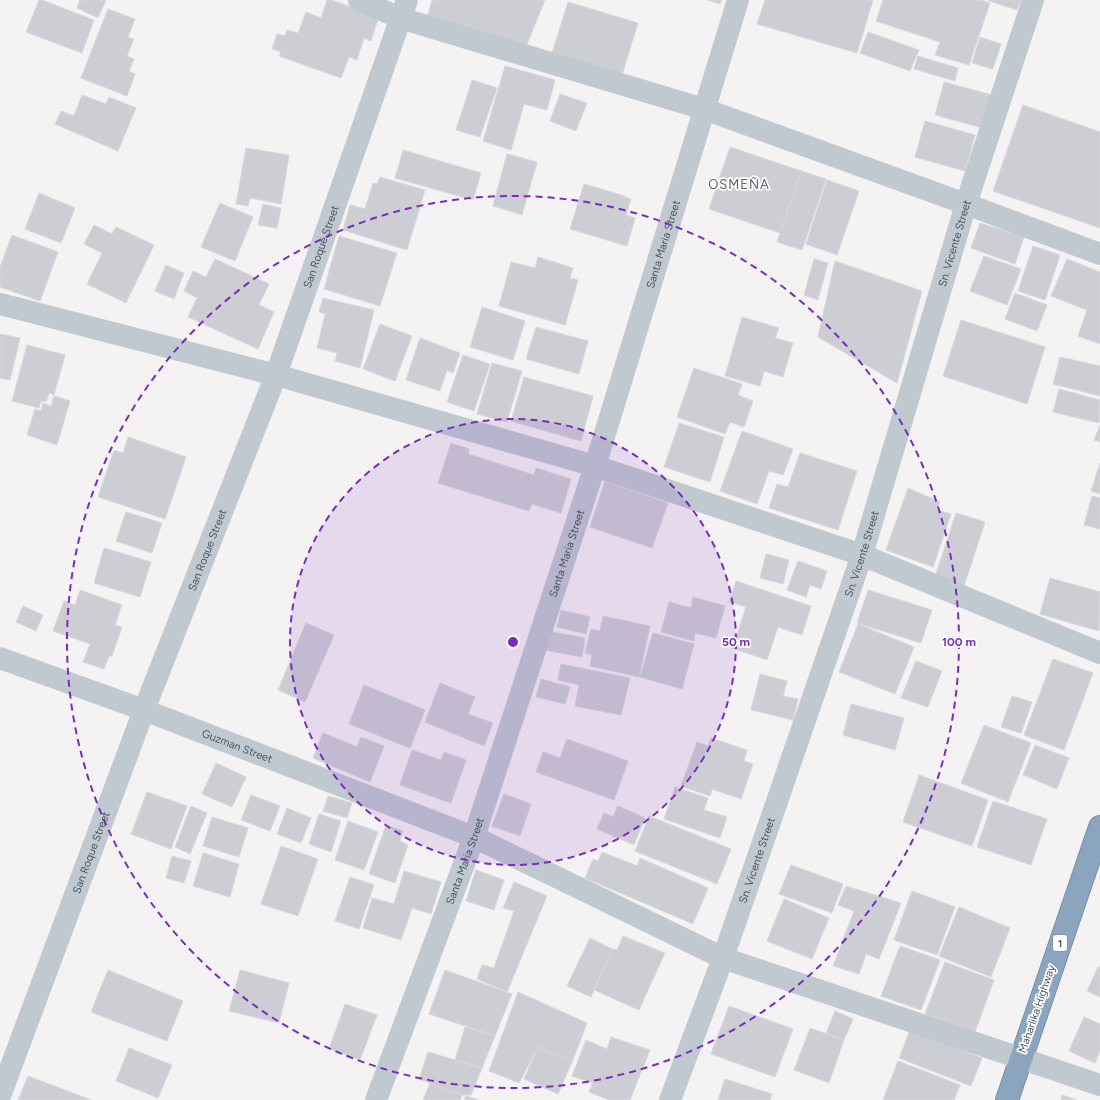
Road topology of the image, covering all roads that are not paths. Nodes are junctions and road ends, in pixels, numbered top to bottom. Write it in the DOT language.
graph roads {
  1 [pos="359,0"];
  2 [pos="738,0"];
  3 [pos="1033,0"];
  4 [pos="403,9"];
  5 [pos="704,109"];
  6 [pos="966,204"];
  7 [pos="1100,254"];
  8 [pos="0,304"];
  9 [pos="276,375"];
  10 [pos="595,466"];
  11 [pos="862,555"];
  12 [pos="1100,652"];
  13 [pos="0,658"];
  14 [pos="144,710"];
  15 [pos="1100,827"];
  16 [pos="474,837"];
  17 [pos="722,958"];
  18 [pos="1020,1058"];
  19 [pos="1100,1085"];
  20 [pos="0,1096"];
  21 [pos="376,1100"];
  22 [pos="670,1100"];
  23 [pos="1007,1100"];
  1 -- 4 [label="street"];
  2 -- 5 [label="street, Santa Maria Street"];
  3 -- 6 [label="street, Sn. Vicente Street"];
  4 -- 5 [label="street"];
  4 -- 9 [label="street, San Roque Street"];
  5 -- 6 [label="street"];
  5 -- 10 [label="street, Santa Maria Street"];
  6 -- 7 [label="street"];
  6 -- 11 [label="street, Sn. Vicente Street"];
  8 -- 9 [label="street"];
  9 -- 10 [label="street"];
  9 -- 14 [label="street, San Roque Street"];
  10 -- 11 [label="street"];
  10 -- 16 [label="street, Santa Maria Street"];
  11 -- 12 [label="street"];
  11 -- 17 [label="street, Sn. Vicente Street"];
  13 -- 14 [label="street, Guzman Street"];
  14 -- 16 [label="street, Guzman Street"];
  14 -- 20 [label="street, San Roque Street"];
  15 -- 18 [label="highway, Maharlika Highway / 1"];
  16 -- 17 [label="street, Guzman Street"];
  16 -- 21 [label="street, Santa Maria Street"];
  17 -- 18 [label="street, Guzman Street"];
  17 -- 22 [label="street, Sn. Vicente Street"];
  18 -- 19 [label="street, Guzman Street"];
  18 -- 23 [label="highway, Maharlika Highway / 1"];
}
